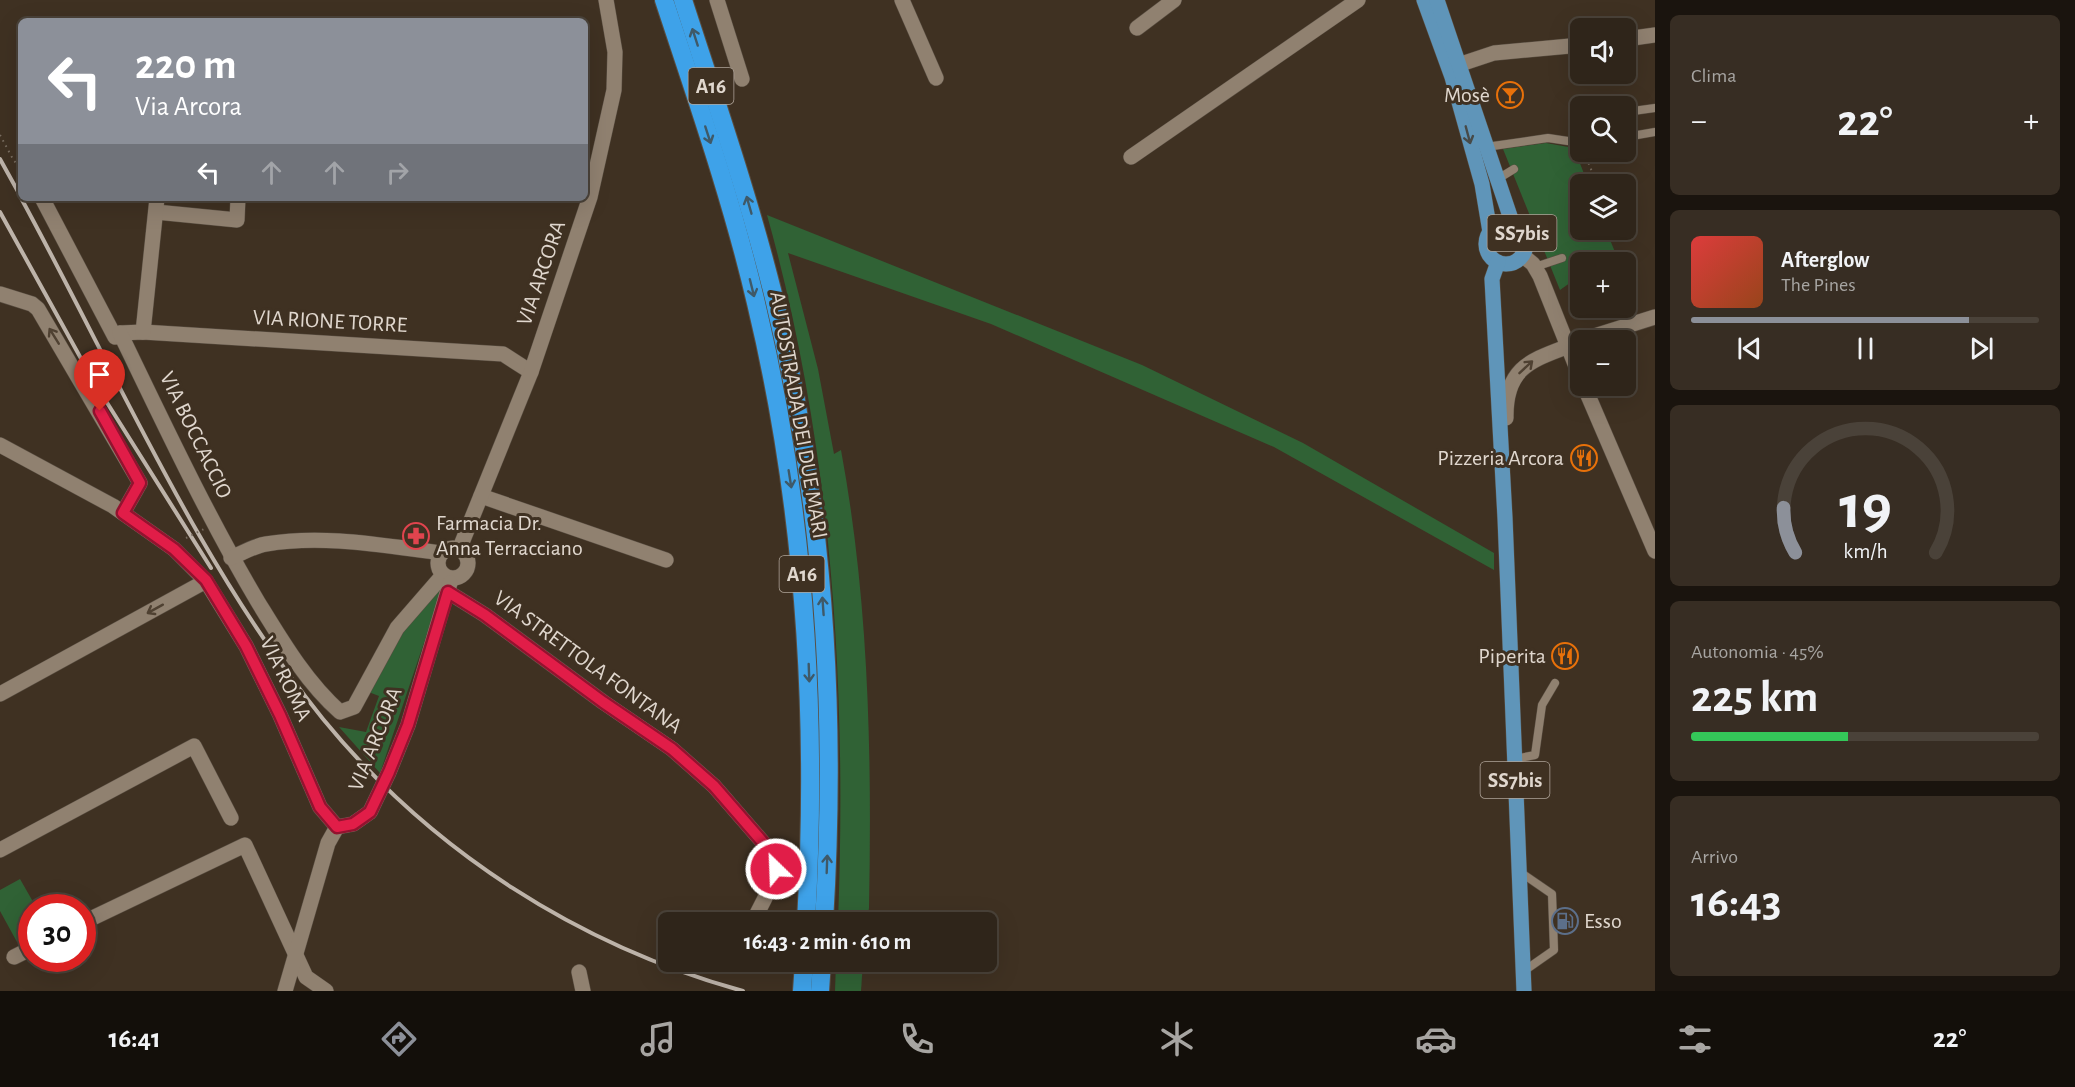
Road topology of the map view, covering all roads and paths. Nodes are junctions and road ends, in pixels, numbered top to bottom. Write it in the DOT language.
graph roads {
  1 [pos="606,0"];
  2 [pos="663,0"];
  3 [pos="683,0"];
  4 [pos="717,0"];
  5 [pos="902,0"];
  6 [pos="1174,0"];
  7 [pos="1358,0"];
  8 [pos="1424,0"];
  9 [pos="1437,0"];
  10 [pos="1137,28"];
  11 [pos="1655,35"];
  12 [pos="1636,38"];
  13 [pos="1570,46"];
  14 [pos="1458,65"];
  15 [pos="936,78"];
  16 [pos="742,79"];
  17 [pos="1655,108"];
  18 [pos="1636,111"];
  19 [pos="1655,132"];
  20 [pos="0,135"];
  21 [pos="1636,135"];
  22 [pos="1570,141"];
  23 [pos="1486,147"];
  24 [pos="1131,157"];
  25 [pos="18,164"];
  26 [pos="1514,169"];
  27 [pos="1496,180"];
  28 [pos="44,201"];
  29 [pos="238,201"];
  30 [pos="157,205"];
  31 [pos="1513,225"];
  32 [pos="1490,232"];
  33 [pos="1522,255"];
  34 [pos="1562,258"];
  35 [pos="1498,262"];
  36 [pos="1535,267"];
  37 [pos="0,294"];
  38 [pos="1655,317"];
  39 [pos="1570,330"];
  40 [pos="1616,330"];
  41 [pos="143,332"];
  42 [pos="120,333"];
  43 [pos="1570,345"];
  44 [pos="531,372"];
  45 [pos="1588,396"];
  46 [pos="1500,438"];
  47 [pos="0,446"];
  48 [pos="481,496"];
  49 [pos="123,513"];
  50 [pos="206,528"];
  51 [pos="186,539"];
  52 [pos="459,550"];
  53 [pos="1655,551"];
  54 [pos="442,553"];
  55 [pos="231,558"];
  56 [pos="666,560"];
  57 [pos="206,580"];
  58 [pos="448,582"];
  59 [pos="1555,683"];
  60 [pos="0,694"];
  61 [pos="1514,759"];
  62 [pos="231,818"];
  63 [pos="337,827"];
  64 [pos="0,850"];
  65 [pos="1519,871"];
  66 [pos="757,912"];
  67 [pos="806,912"];
  68 [pos="824,912"];
  69 [pos="96,916"];
  70 [pos="18,955"];
  71 [pos="294,956"];
  72 [pos="14,957"];
  73 [pos="579,972"];
  74 [pos="805,972"];
  75 [pos="817,972"];
  76 [pos="1523,972"];
  77 [pos="285,991"];
  78 [pos="326,991"];
  79 [pos="583,991"];
  80 [pos="808,991"];
  81 [pos="1524,991"];
  1 -- 44 [label="street, VIA ARCORA"];
  2 -- 67 [label="highway, AUTOSTRADA DEI DUE MARI / A16, one-way"];
  68 -- 3 [label="highway, AUTOSTRADA DEI DUE MARI / A16, one-way"];
  4 -- 16 [label="street"];
  5 -- 15 [label="street"];
  6 -- 10 [label="street"];
  7 -- 24 [label="street"];
  8 -- 32 [label="main road, SS7bis, one-way"];
  9 -- 14 [label="main road, SS7bis"];
  11 -- 12 [label="street"];
  13 -- 14 [label="street"];
  14 -- 23 [label="main road, SS7bis"];
  17 -- 18 [label="lane"];
  19 -- 21 [label="lane"];
  20 -- 25 [label="path"];
  22 -- 23 [label="lane"];
  23 -- 27 [label="main road, SS7bis"];
  26 -- 27 [label="lane"];
  27 -- 31 [label="main road, SS7bis"];
  28 -- 42 [label="street, VIA BOCCACCIO"];
  29 -- 30 [label="street"];
  30 -- 41 [label="street"];
  31 -- 32 [label="main road, SS7bis"];
  31 -- 33 [label="main road, SS7bis"];
  32 -- 35 [label="main road, SS7bis"];
  33 -- 35 [label="main road, SS7bis"];
  33 -- 36 [label="street"];
  34 -- 36 [label="lane"];
  35 -- 46 [label="main road, SS7bis"];
  36 -- 39 [label="street"];
  49 -- 37 [label="street, one-way"];
  38 -- 40 [label="street"];
  41 -- 42 [label="street, VIA RIONE TORRE"];
  41 -- 44 [label="street, VIA RIONE TORRE"];
  42 -- 55 [label="street, VIA BOCCACCIO"];
  46 -- 43 [label="street, one-way"];
  44 -- 48 [label="street, VIA ARCORA"];
  45 -- 53 [label="street"];
  46 -- 61 [label="main road, SS7bis"];
  47 -- 49 [label="street, VIA ROMA"];
  48 -- 52 [label="street, VIA ARCORA"];
  48 -- 56 [label="street"];
  49 -- 57 [label="street, VIA ROMA"];
  50 -- 51 [label="path, bridge"];
  52 -- 54 [label="street"];
  52 -- 58 [label="street, VIA ARCORA"];
  54 -- 55 [label="street"];
  54 -- 58 [label="street, VIA ARCORA"];
  55 -- 58 [label="street, VIA BOCCACCIO"];
  57 -- 60 [label="street, one-way"];
  57 -- 63 [label="street, VIA ROMA"];
  58 -- 63 [label="street, VIA ARCORA, bridge"];
  58 -- 66 [label="street, VIA STRETTOLA FONTANA"];
  59 -- 61 [label="lane"];
  61 -- 65 [label="main road, SS7bis"];
  62 -- 64 [label="street"];
  63 -- 71 [label="street"];
  65 -- 76 [label="main road, SS7bis"];
  65 -- 76 [label="lane"];
  69 -- 71 [label="street"];
  70 -- 72 [label="street"];
  71 -- 77 [label="street"];
  71 -- 78 [label="street"];
  73 -- 79 [label="street"];
  74 -- 80 [label="highway"];
  75 -- 80 [label="highway"];
  76 -- 81 [label="main road, SS7bis"];
}
